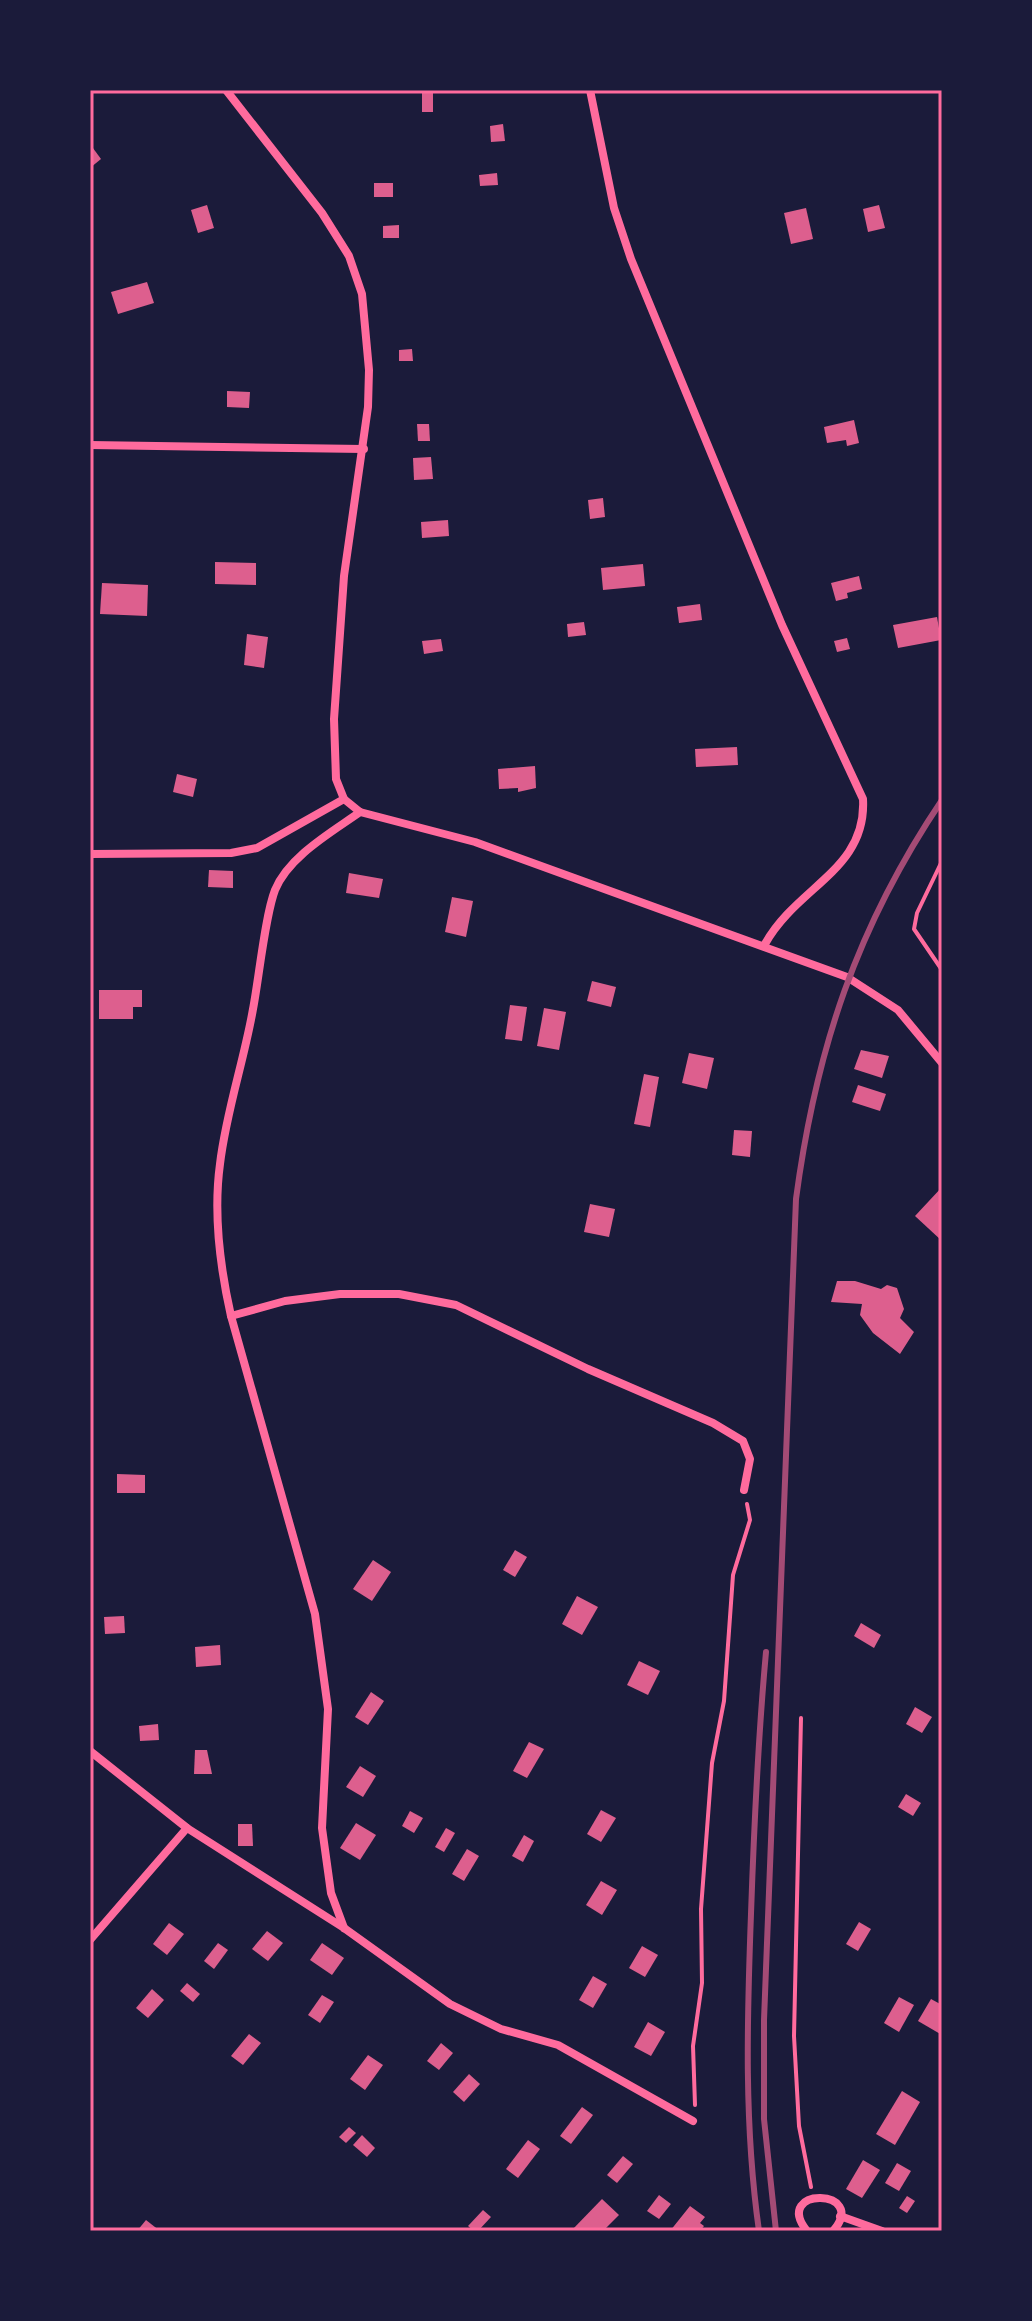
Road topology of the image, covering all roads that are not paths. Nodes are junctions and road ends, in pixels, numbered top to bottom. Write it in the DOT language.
graph roads {
  1 [pos="226,90"];
  2 [pos="590,90"];
  3 [pos="90,445"];
  4 [pos="364,449"];
  5 [pos="344,799"];
  6 [pos="360,812"];
  7 [pos="90,854"];
  8 [pos="765,944"];
  9 [pos="942,1063"];
  10 [pos="231,1316"];
  11 [pos="744,1490"];
  12 [pos="90,1751"];
  13 [pos="187,1828"];
  14 [pos="344,1928"];
  15 [pos="90,1940"];
  16 [pos="693,2121"];
  17 [pos="840,2216"];
  18 [pos="807,2231"];
  19 [pos="833,2231"];
  20 [pos="882,2231"];
  1 -- 4 [label="street"];
  2 -- 8 [label="street"];
  3 -- 4 [label="street"];
  4 -- 5 [label="street"];
  5 -- 6 [label="street"];
  5 -- 7 [label="street"];
  6 -- 8 [label="street"];
  6 -- 10 [label="street"];
  8 -- 9 [label="street"];
  10 -- 11 [label="street"];
  10 -- 14 [label="street"];
  12 -- 13 [label="street"];
  13 -- 14 [label="street"];
  13 -- 15 [label="street"];
  14 -- 16 [label="street"];
  17 -- 18 [label="street"];
  17 -- 19 [label="street"];
  17 -- 20 [label="street"];
}
